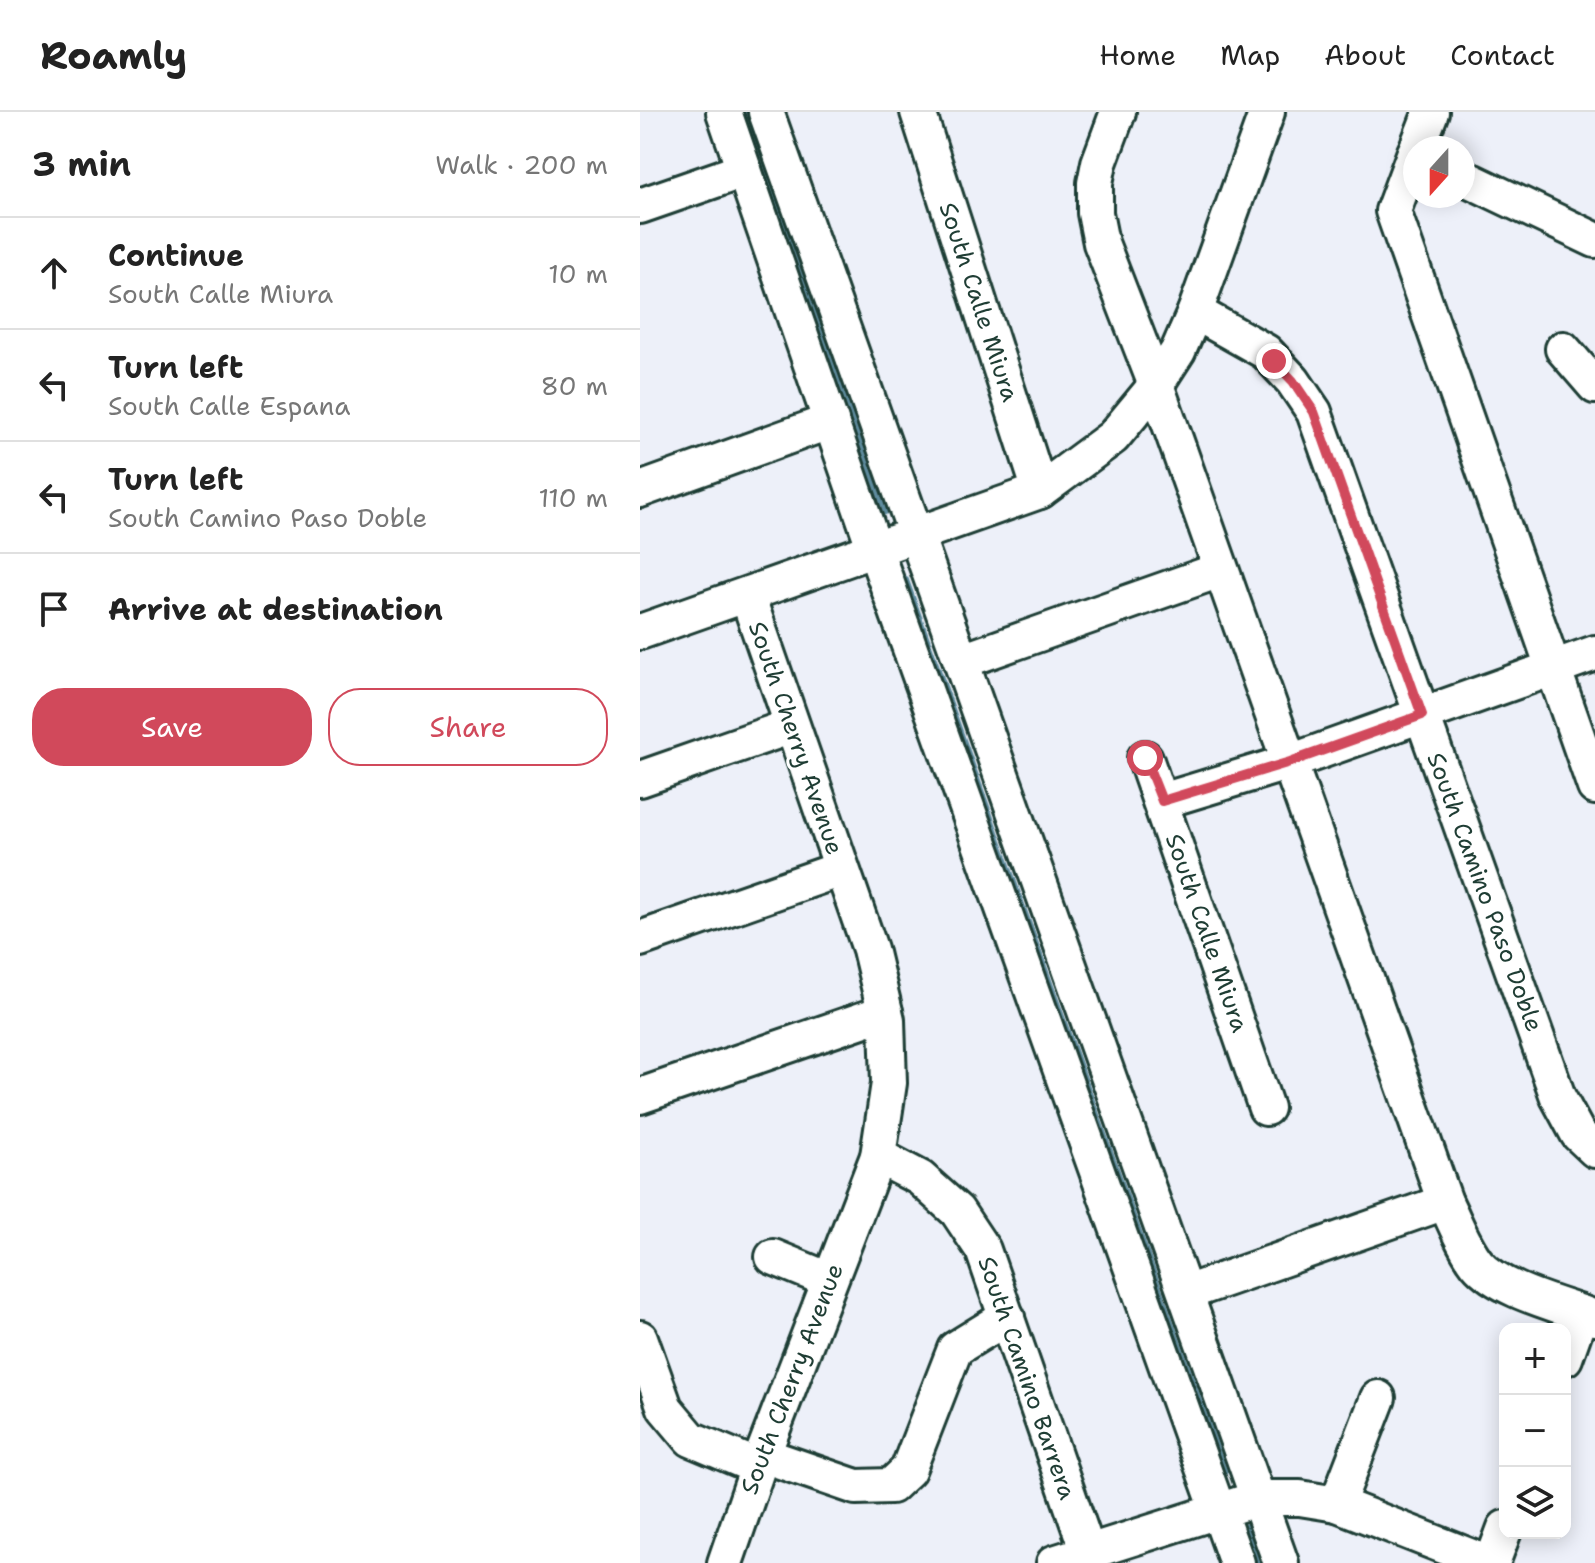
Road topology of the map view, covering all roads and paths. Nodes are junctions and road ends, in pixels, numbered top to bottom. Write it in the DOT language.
graph roads {
  1 [pos="724,112"];
  2 [pos="766,112"];
  3 [pos="918,112"];
  4 [pos="1118,112"];
  5 [pos="1267,112"];
  6 [pos="1431,112"];
  7 [pos="1421,136"];
  8 [pos="744,170"];
  9 [pos="1475,183"];
  10 [pos="1403,184"];
  11 [pos="640,206"];
  12 [pos="1595,240"];
  13 [pos="1195,312"];
  14 [pos="1563,349"];
  15 [pos="1156,385"];
  16 [pos="1595,386"];
  17 [pos="831,421"];
  18 [pos="640,490"];
  19 [pos="1040,491"];
  20 [pos="917,535"];
  21 [pos="875,550"];
  22 [pos="1220,570"];
  23 [pos="747,595"];
  24 [pos="640,632"];
  25 [pos="1595,653"];
  26 [pos="962,661"];
  27 [pos="1555,668"];
  28 [pos="1422,715"];
  29 [pos="792,726"];
  30 [pos="1145,758"];
  31 [pos="1290,762"];
  32 [pos="640,779"];
  33 [pos="1595,787"];
  34 [pos="1162,801"];
  35 [pos="841,869"];
  36 [pos="640,939"];
  37 [pos="885,1012"];
  38 [pos="640,1096"];
  39 [pos="1266,1108"];
  40 [pos="1595,1150"];
  41 [pos="878,1156"];
  42 [pos="1445,1202"];
  43 [pos="773,1257"];
  44 [pos="829,1280"];
  45 [pos="1186,1293"];
  46 [pos="1588,1316"];
  47 [pos="1007,1317"];
  48 [pos="640,1338"];
  49 [pos="1571,1347"];
  50 [pos="1378,1398"];
  51 [pos="760,1461"];
  52 [pos="1259,1498"];
  53 [pos="1337,1504"];
  54 [pos="1218,1510"];
  55 [pos="1500,1539"];
  56 [pos="1088,1552"];
  57 [pos="725,1563"];
  58 [pos="1054,1563"];
  59 [pos="1237,1563"];
  60 [pos="1281,1563"];
  61 [pos="1490,1563"];
  1 -- 8 [label="street"];
  2 -- 20 [label="street"];
  3 -- 19 [label="street, South Calle Miura"];
  4 -- 15 [label="street"];
  5 -- 13 [label="street, South Cherry Avenue"];
  6 -- 7 [label="street"];
  8 -- 11 [label="street"];
  8 -- 17 [label="street"];
  9 -- 12 [label="street"];
  10 -- 27 [label="street"];
  13 -- 15 [label="street, South Cherry Avenue"];
  13 -- 28 [label="street, South Camino Paso Doble"];
  14 -- 16 [label="street"];
  15 -- 19 [label="street, South Cherry Avenue"];
  15 -- 22 [label="street"];
  17 -- 18 [label="street"];
  17 -- 21 [label="street"];
  19 -- 20 [label="street, South Cherry Avenue"];
  20 -- 21 [label="street, South Cherry Avenue"];
  20 -- 26 [label="street"];
  21 -- 23 [label="street, South Cherry Avenue"];
  21 -- 54 [label="street"];
  22 -- 26 [label="street"];
  22 -- 31 [label="street"];
  23 -- 24 [label="street"];
  23 -- 29 [label="street, South Cherry Avenue"];
  25 -- 27 [label="street"];
  26 -- 45 [label="street"];
  27 -- 28 [label="street"];
  27 -- 33 [label="street"];
  28 -- 31 [label="street"];
  28 -- 40 [label="street, South Camino Paso Doble"];
  29 -- 32 [label="street"];
  29 -- 35 [label="street, South Cherry Avenue"];
  30 -- 34 [label="street, South Calle Miura"];
  31 -- 34 [label="street"];
  31 -- 42 [label="street"];
  34 -- 39 [label="street, South Calle Miura"];
  35 -- 36 [label="street"];
  35 -- 37 [label="street, South Cherry Avenue"];
  37 -- 38 [label="street"];
  37 -- 41 [label="street, South Cherry Avenue"];
  41 -- 44 [label="street, South Cherry Avenue"];
  41 -- 47 [label="street, South Camino Barrera"];
  42 -- 45 [label="street"];
  42 -- 46 [label="street"];
  43 -- 44 [label="street"];
  44 -- 51 [label="street, South Cherry Avenue"];
  45 -- 52 [label="street"];
  46 -- 49 [label="street"];
  47 -- 51 [label="street"];
  47 -- 56 [label="street, South Camino Barrera"];
  48 -- 51 [label="street"];
  50 -- 53 [label="street"];
  51 -- 57 [label="street, South Cherry Avenue"];
  52 -- 53 [label="street"];
  52 -- 54 [label="street"];
  52 -- 60 [label="street"];
  53 -- 61 [label="street"];
  54 -- 56 [label="street"];
  54 -- 59 [label="street"];
  55 -- 61 [label="street"];
  56 -- 58 [label="street"];
}
